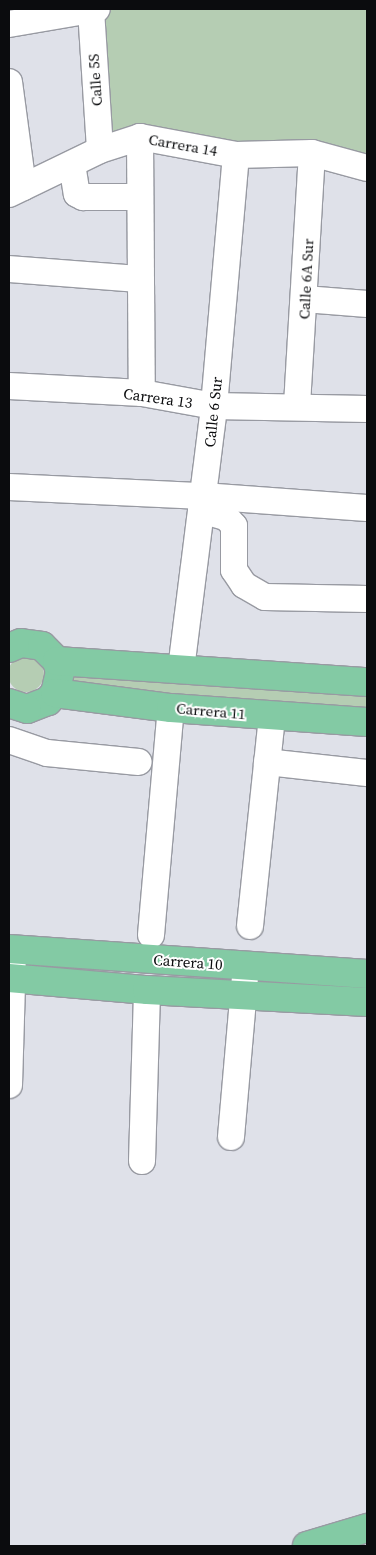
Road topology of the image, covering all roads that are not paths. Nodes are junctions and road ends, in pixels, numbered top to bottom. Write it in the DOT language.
graph roads {
  1 [pos="94,9"];
  2 [pos="9,24"];
  3 [pos="9,82"];
  4 [pos="140,137"];
  5 [pos="100,150"];
  6 [pos="312,153"];
  7 [pos="236,154"];
  8 [pos="72,164"];
  9 [pos="367,168"];
  10 [pos="16,191"];
  11 [pos="140,197"];
  12 [pos="9,269"];
  13 [pos="139,279"];
  14 [pos="305,298"];
  15 [pos="367,304"];
  16 [pos="9,386"];
  17 [pos="142,393"];
  18 [pos="297,405"];
  19 [pos="214,406"];
  20 [pos="367,409"];
  21 [pos="9,487"];
  22 [pos="202,503"];
  23 [pos="367,508"];
  24 [pos="367,599"];
  25 [pos="13,641"];
  26 [pos="57,661"];
  27 [pos="181,669"];
  28 [pos="367,682"];
  29 [pos="55,693"];
  30 [pos="11,708"];
  31 [pos="171,708"];
  32 [pos="272,716"];
  33 [pos="367,722"];
  34 [pos="9,740"];
  35 [pos="139,762"];
  36 [pos="267,762"];
  37 [pos="367,773"];
  38 [pos="250,926"];
  39 [pos="151,935"];
  40 [pos="11,949"];
  41 [pos="246,966"];
  42 [pos="367,974"];
  43 [pos="11,978"];
  44 [pos="147,990"];
  45 [pos="244,996"];
  46 [pos="367,1002"];
  47 [pos="9,1085"];
  48 [pos="231,1137"];
  49 [pos="142,1161"];
  50 [pos="367,1528"];
  51 [pos="307,1546"];
  1 -- 2 [label="street"];
  1 -- 5 [label="street, Calle 5S"];
  3 -- 10 [label="street"];
  4 -- 5 [label="street, Carrera 14"];
  4 -- 7 [label="street, Carrera 14"];
  4 -- 11 [label="street"];
  5 -- 8 [label="street, Carrera 14"];
  6 -- 7 [label="street, Carrera 14"];
  6 -- 9 [label="street, Carrera 14"];
  6 -- 14 [label="street, Calle 6A Sur"];
  7 -- 19 [label="street, Calle 6 Sur"];
  8 -- 10 [label="street, Carrera 14"];
  8 -- 11 [label="street"];
  11 -- 13 [label="street"];
  12 -- 13 [label="street"];
  13 -- 17 [label="street"];
  14 -- 15 [label="street"];
  14 -- 18 [label="street, Calle 6A Sur"];
  16 -- 17 [label="street, Carrera 13"];
  17 -- 19 [label="street, Carrera 13"];
  18 -- 19 [label="street, Carrera 13"];
  18 -- 20 [label="street, Carrera 13"];
  19 -- 22 [label="street, Calle 6 Sur"];
  21 -- 22 [label="street"];
  22 -- 23 [label="street"];
  22 -- 24 [label="street"];
  22 -- 27 [label="street, Calle 6 Sur"];
  25 -- 26 [label="main road"];
  26 -- 27 [label="main road"];
  26 -- 29 [label="main road"];
  27 -- 28 [label="main road"];
  29 -- 30 [label="main road"];
  29 -- 31 [label="main road, Carrera 11"];
  31 -- 32 [label="main road, Carrera 11"];
  31 -- 39 [label="street"];
  32 -- 33 [label="main road, Carrera 11"];
  32 -- 36 [label="street"];
  34 -- 35 [label="street"];
  36 -- 37 [label="street"];
  36 -- 38 [label="street"];
  40 -- 41 [label="main road, Carrera 10"];
  40 -- 43 [label="street"];
  41 -- 42 [label="main road, Carrera 10"];
  41 -- 45 [label="street"];
  43 -- 44 [label="main road, Carrera 10"];
  43 -- 47 [label="street"];
  44 -- 45 [label="main road, Carrera 10"];
  44 -- 49 [label="street"];
  45 -- 46 [label="main road, Carrera 10"];
  45 -- 48 [label="street"];
  50 -- 51 [label="main road"];
}
